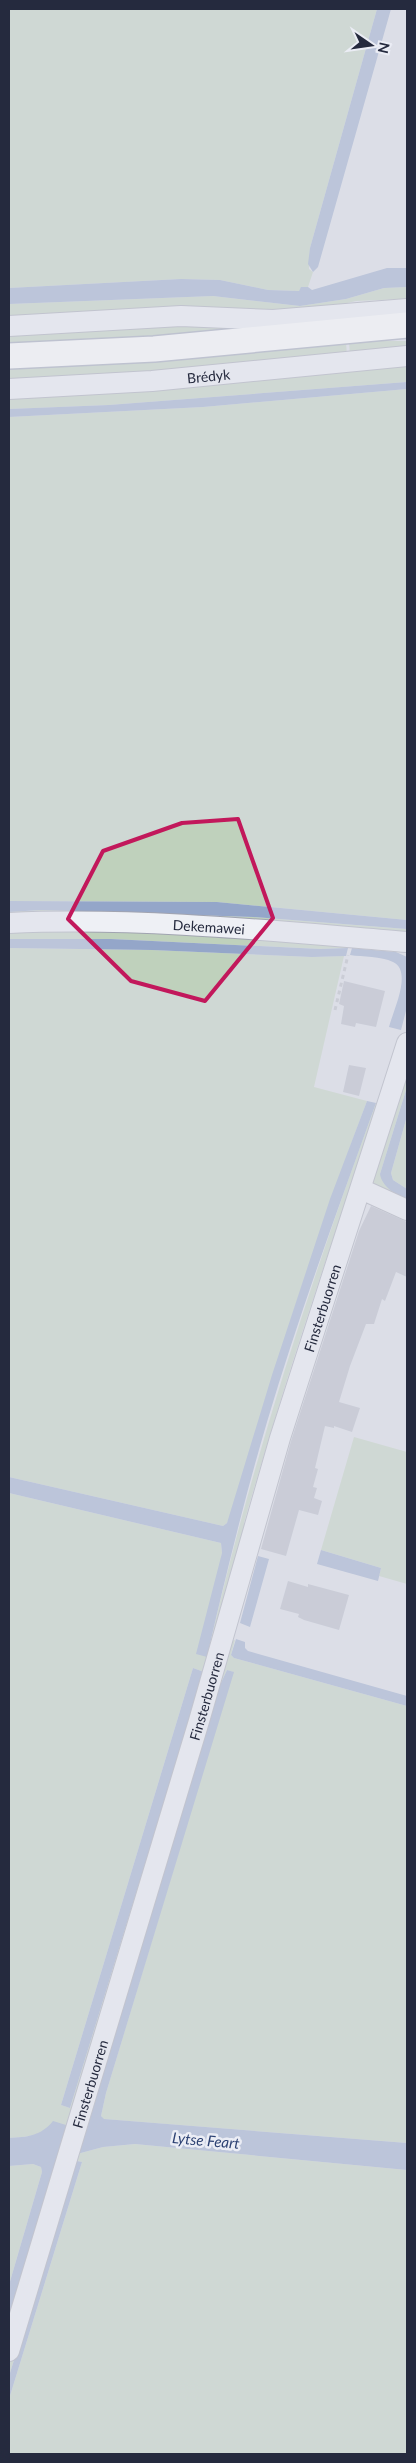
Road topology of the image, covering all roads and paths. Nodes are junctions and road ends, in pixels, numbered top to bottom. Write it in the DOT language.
graph roads {
  1 [pos="407,309"];
  2 [pos="407,325"];
  3 [pos="9,326"];
  4 [pos="9,356"];
  5 [pos="407,356"];
  6 [pos="9,389"];
  7 [pos="9,924"];
  8 [pos="407,942"];
  9 [pos="350,948"];
  10 [pos="335,1010"];
  11 [pos="407,1043"];
  12 [pos="361,1189"];
  13 [pos="407,1210"];
  14 [pos="9,2352"];
  1 -- 3 [label="street"];
  2 -- 4 [label="main road"];
  5 -- 6 [label="street, Brédyk"];
  7 -- 8 [label="street, Dekemawei"];
  9 -- 10 [label="path"];
  11 -- 12 [label="street, Finsterbuorren"];
  12 -- 13 [label="street"];
  12 -- 14 [label="street, Finsterbuorren"];
}
